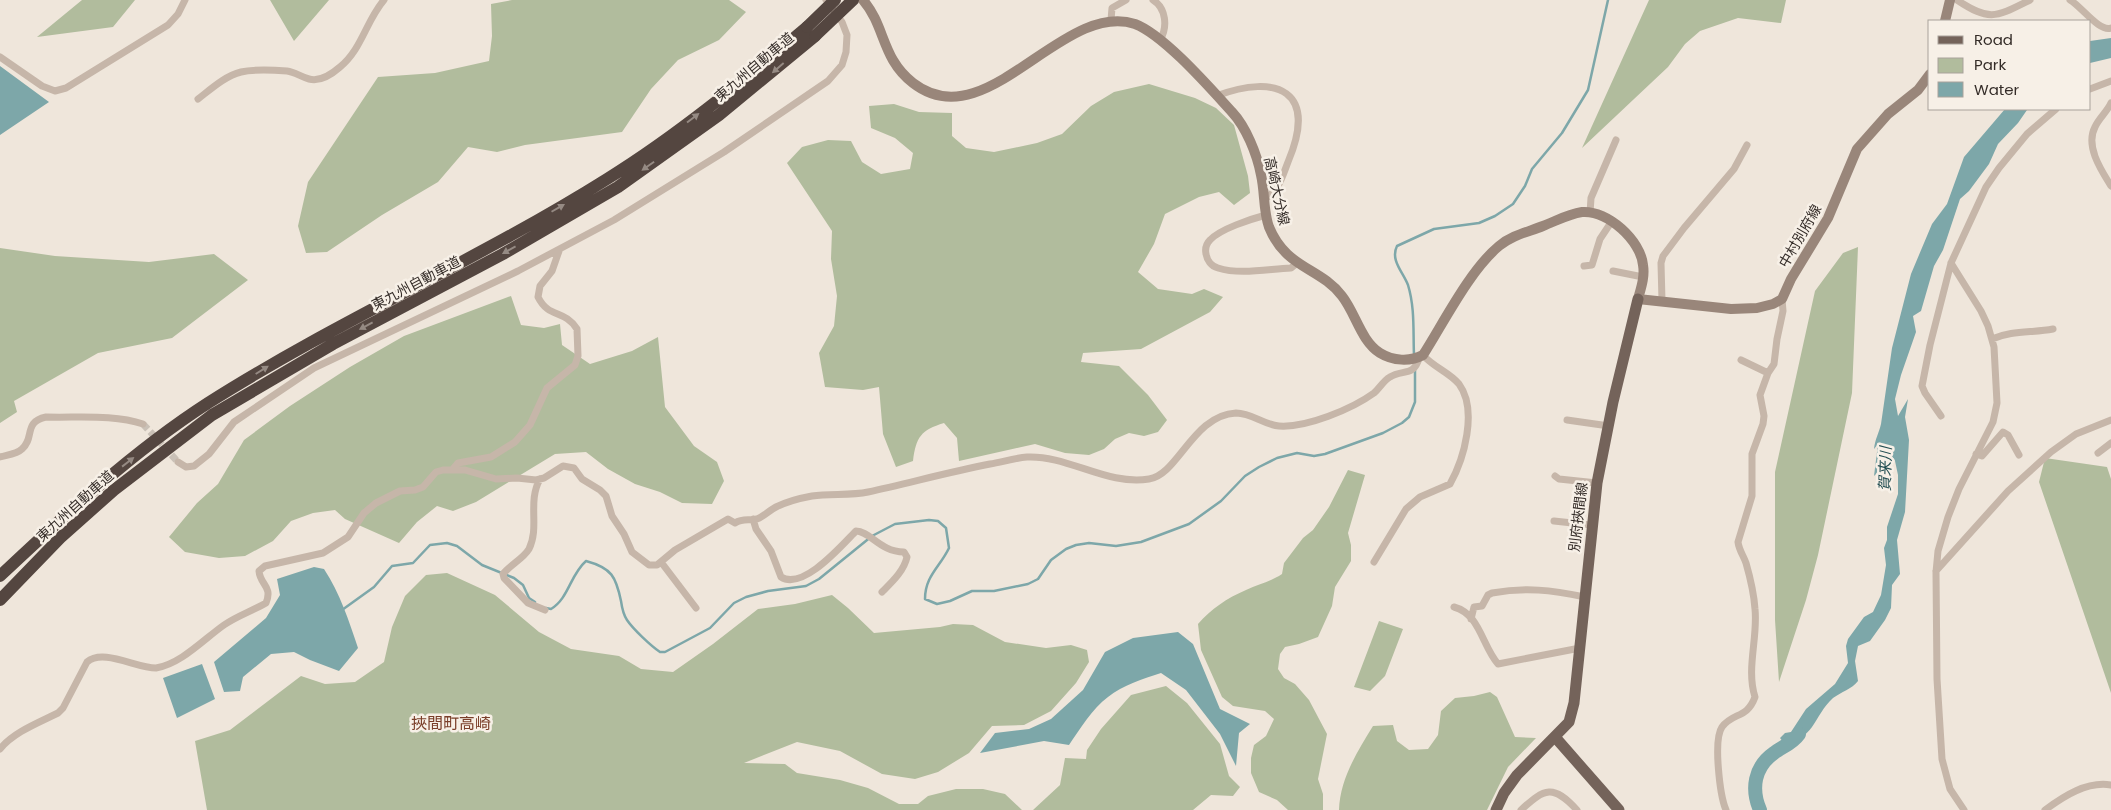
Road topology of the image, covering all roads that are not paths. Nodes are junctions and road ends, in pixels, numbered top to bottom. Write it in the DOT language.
graph roads {
  1 [pos="185,0"];
  2 [pos="384,0"];
  3 [pos="826,0"];
  4 [pos="835,0"];
  5 [pos="853,0"];
  6 [pos="863,0"];
  7 [pos="1126,0"];
  8 [pos="1153,0"];
  9 [pos="1950,0"];
  10 [pos="1957,0"];
  11 [pos="2030,0"];
  12 [pos="2070,0"];
  13 [pos="1111,20"];
  14 [pos="1945,20"];
  15 [pos="2111,28"];
  16 [pos="811,32"];
  17 [pos="1160,40"];
  18 [pos="0,57"];
  19 [pos="1928,77"];
  20 [pos="2111,81"];
  21 [pos="2091,90"];
  22 [pos="1216,96"];
  23 [pos="198,99"];
  24 [pos="2111,103"];
  25 [pos="2055,110"];
  26 [pos="1616,140"];
  27 [pos="1747,145"];
  28 [pos="2111,186"];
  29 [pos="1264,200"];
  30 [pos="1590,213"];
  31 [pos="1266,215"];
  32 [pos="1612,221"];
  33 [pos="559,251"];
  34 [pos="1297,263"];
  35 [pos="1951,264"];
  36 [pos="1584,266"];
  37 [pos="1613,271"];
  38 [pos="1643,276"];
  39 [pos="1638,299"];
  40 [pos="1782,299"];
  41 [pos="1662,302"];
  42 [pos="2053,329"];
  43 [pos="1992,339"];
  44 [pos="1421,356"];
  45 [pos="1741,360"];
  46 [pos="1768,373"];
  47 [pos="1941,416"];
  48 [pos="1567,420"];
  49 [pos="2111,420"];
  50 [pos="143,424"];
  51 [pos="1609,426"];
  52 [pos="2111,443"];
  53 [pos="2098,453"];
  54 [pos="1976,454"];
  55 [pos="2019,455"];
  56 [pos="0,457"];
  57 [pos="178,462"];
  58 [pos="454,469"];
  59 [pos="1556,476"];
  60 [pos="540,479"];
  61 [pos="1597,483"];
  62 [pos="753,519"];
  63 [pos="1554,522"];
  64 [pos="1592,525"];
  65 [pos="661,562"];
  66 [pos="1374,562"];
  67 [pos="1936,572"];
  68 [pos="0,576"];
  69 [pos="882,592"];
  70 [pos="1585,597"];
  71 [pos="0,600"];
  72 [pos="1454,607"];
  73 [pos="696,608"];
  74 [pos="544,610"];
  75 [pos="1471,618"];
  76 [pos="1580,648"];
  77 [pos="1555,737"];
  78 [pos="0,749"];
  79 [pos="2111,785"];
  80 [pos="1496,810"];
  81 [pos="1521,810"];
  82 [pos="1577,810"];
  83 [pos="1619,810"];
  84 [pos="1726,810"];
  85 [pos="1964,810"];
  86 [pos="2045,810"];
  1 -- 18 [label="street"];
  2 -- 23 [label="street"];
  3 -- 33 [label="street"];
  4 -- 16 [label="highway, 東九州自動車道, bridge"];
  5 -- 16 [label="highway, 東九州自動車道, bridge"];
  6 -- 13 [label="main road, 高崎大分線"];
  7 -- 13 [label="street"];
  8 -- 17 [label="street"];
  9 -- 14 [label="main road"];
  10 -- 11 [label="street"];
  12 -- 15 [label="street"];
  13 -- 17 [label="main road, 高崎大分線"];
  68 -- 16 [label="highway, 東九州自動車道, one-way"];
  16 -- 71 [label="highway, 東九州自動車道, one-way"];
  17 -- 22 [label="main road, 高崎大分線"];
  19 -- 40 [label="main road, 中村別府線"];
  20 -- 21 [label="street"];
  22 -- 29 [label="main road, 高崎大分線"];
  22 -- 29 [label="street"];
  24 -- 28 [label="street"];
  25 -- 35 [label="street"];
  26 -- 30 [label="street"];
  27 -- 41 [label="street"];
  29 -- 31 [label="main road, 高崎大分線"];
  30 -- 32 [label="main road"];
  30 -- 44 [label="main road"];
  31 -- 34 [label="main road, 高崎大分線"];
  31 -- 34 [label="street"];
  32 -- 36 [label="street"];
  32 -- 38 [label="main road"];
  33 -- 57 [label="street"];
  33 -- 58 [label="street"];
  34 -- 44 [label="main road, 高崎大分線"];
  35 -- 43 [label="street"];
  35 -- 47 [label="street"];
  37 -- 38 [label="street"];
  38 -- 39 [label="main road"];
  39 -- 41 [label="main road"];
  39 -- 51 [label="main road, 別府挾間線"];
  40 -- 41 [label="main road"];
  40 -- 46 [label="street"];
  42 -- 43 [label="street"];
  43 -- 54 [label="street"];
  44 -- 62 [label="street"];
  44 -- 66 [label="street"];
  45 -- 46 [label="street"];
  46 -- 84 [label="street"];
  48 -- 51 [label="street"];
  49 -- 67 [label="street"];
  50 -- 56 [label="street"];
  51 -- 61 [label="main road, 別府挾間線"];
  52 -- 53 [label="street"];
  54 -- 55 [label="street"];
  54 -- 67 [label="street"];
  58 -- 60 [label="street"];
  58 -- 78 [label="street"];
  59 -- 61 [label="street"];
  60 -- 65 [label="street"];
  60 -- 74 [label="street"];
  61 -- 64 [label="main road, 別府挾間線"];
  62 -- 65 [label="street"];
  62 -- 69 [label="street"];
  63 -- 64 [label="street"];
  64 -- 70 [label="main road, 別府挾間線"];
  65 -- 73 [label="street"];
  67 -- 85 [label="street"];
  70 -- 75 [label="street"];
  70 -- 76 [label="main road, 別府挾間線"];
  72 -- 75 [label="street"];
  75 -- 76 [label="street"];
  76 -- 77 [label="main road, 別府挾間線"];
  77 -- 80 [label="main road, 別府挾間線"];
  77 -- 83 [label="main road"];
  79 -- 86 [label="street"];
  81 -- 82 [label="street"];
}
